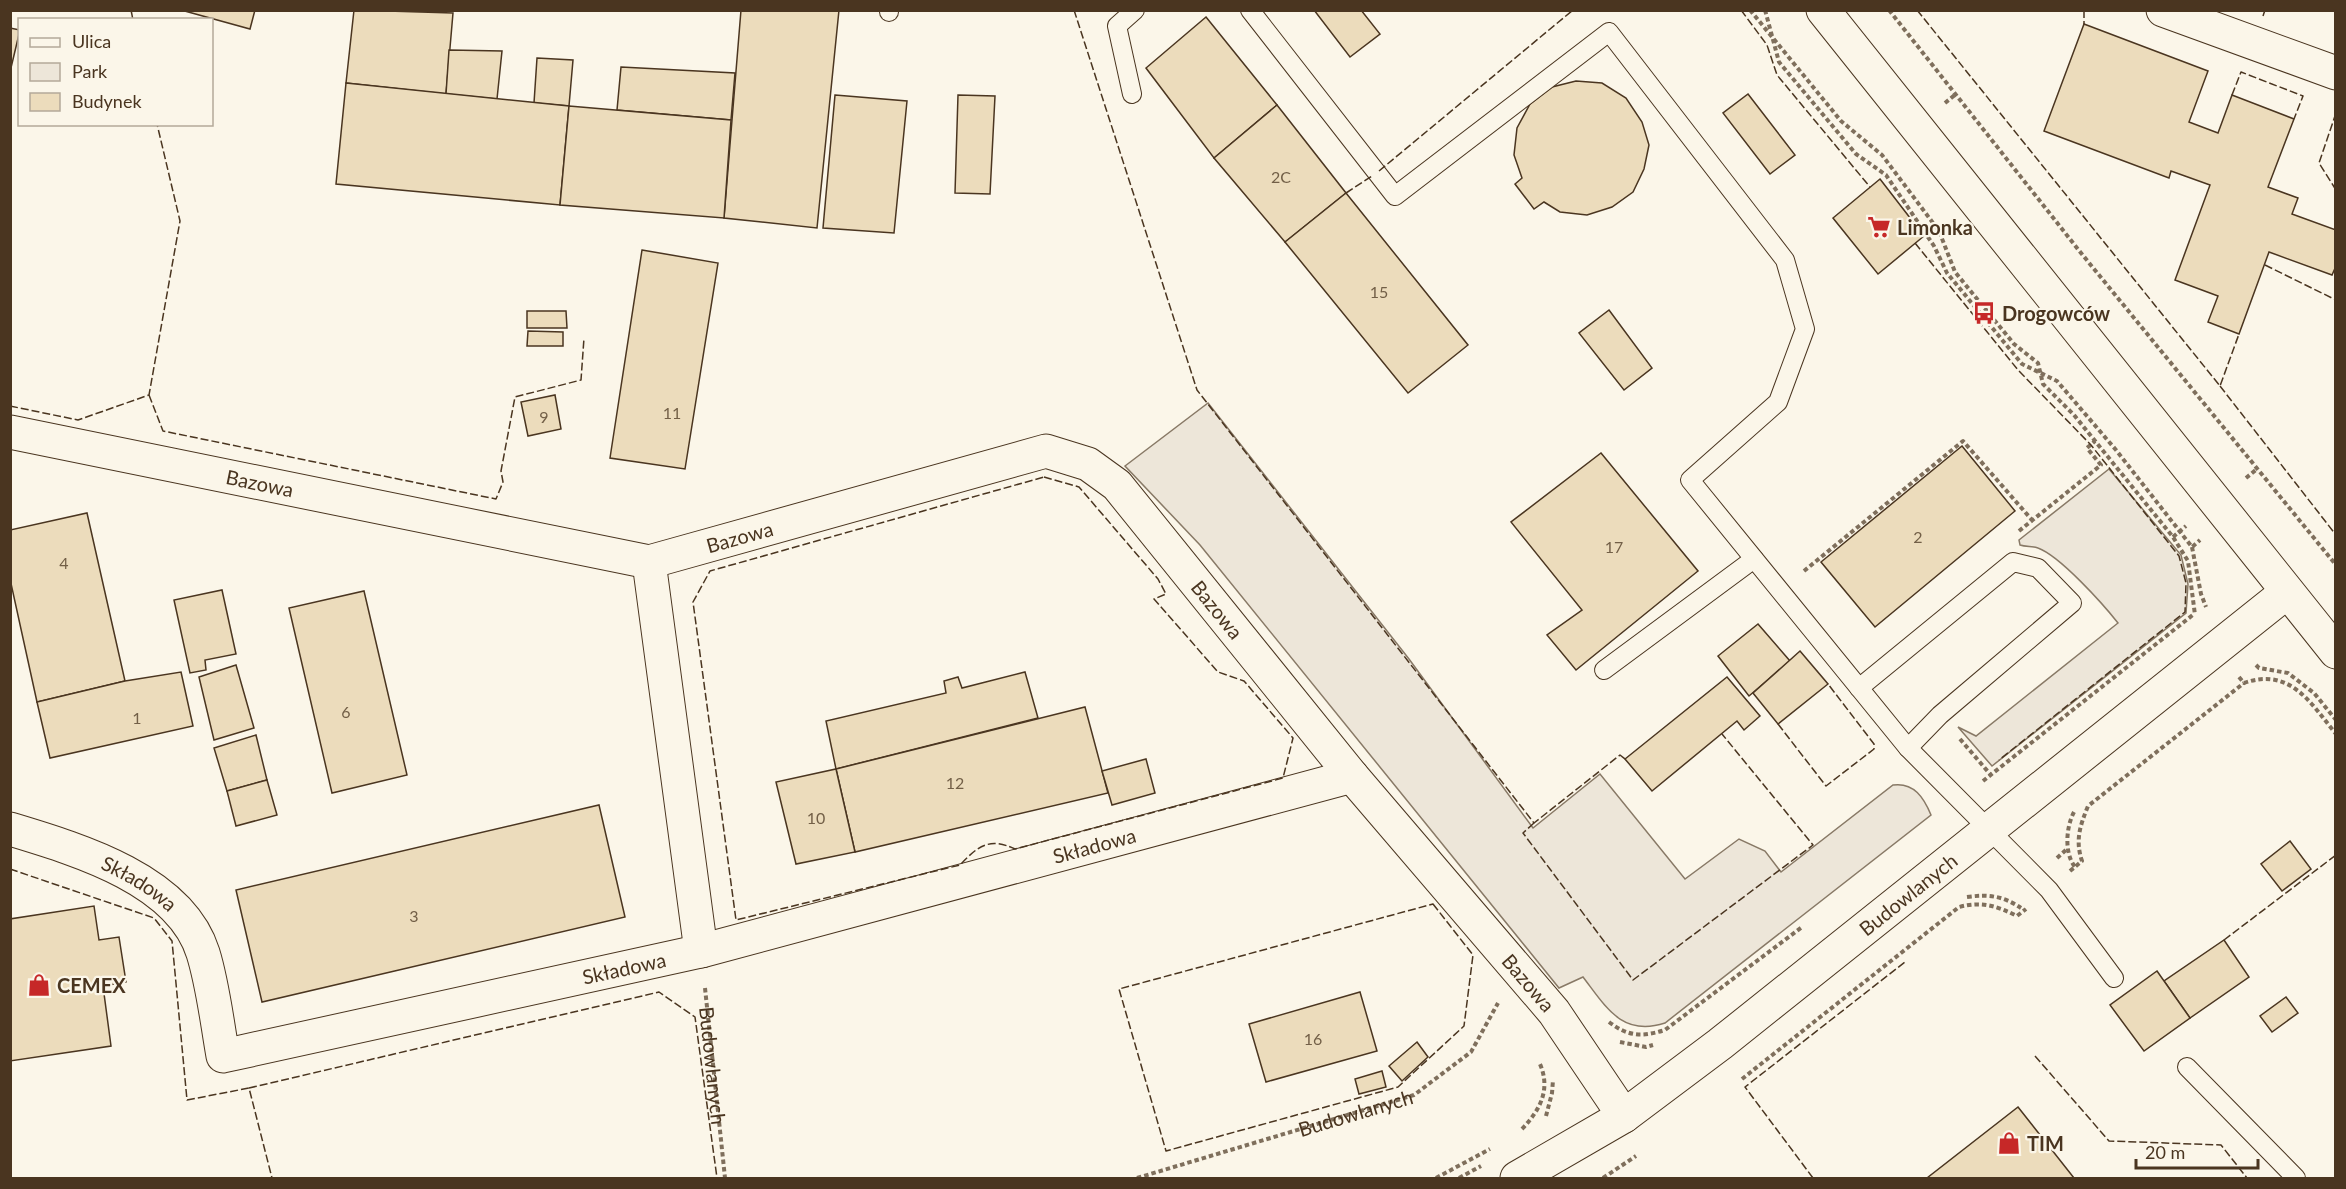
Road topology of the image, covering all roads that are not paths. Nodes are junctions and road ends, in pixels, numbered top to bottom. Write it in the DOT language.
graph roads {
  1 [pos="1136,10"];
  2 [pos="1250,10"];
  3 [pos="1823,10"];
  4 [pos="2163,10"];
  5 [pos="2336,73"];
  6 [pos="1132,94"];
  7 [pos="10,432"];
  8 [pos="1754,559"];
  9 [pos="649,562"];
  10 [pos="2287,592"];
  11 [pos="2336,652"];
  12 [pos="1604,670"];
  13 [pos="1859,688"];
  14 [pos="1908,748"];
  15 [pos="1352,776"];
  16 [pos="10,829"];
  17 [pos="1989,830"];
  18 [pos="701,951"];
  19 [pos="2114,978"];
  20 [pos="2187,1067"];
  21 [pos="1624,1116"];
  22 [pos="1517,1179"];
  23 [pos="2296,1179"];
  1 -- 6 [label="lane"];
  2 -- 8 [label="lane"];
  3 -- 10 [label="street"];
  4 -- 5 [label="street"];
  7 -- 9 [label="street, Bazowa"];
  8 -- 12 [label="lane"];
  8 -- 13 [label="lane"];
  9 -- 15 [label="street, Bazowa"];
  9 -- 18 [label="street"];
  10 -- 11 [label="street"];
  10 -- 17 [label="street, Budowlanych"];
  13 -- 14 [label="lane"];
  13 -- 14 [label="lane"];
  14 -- 17 [label="lane"];
  15 -- 18 [label="street, Składowa"];
  15 -- 21 [label="street, Bazowa"];
  16 -- 18 [label="street, Składowa"];
  17 -- 19 [label="lane"];
  17 -- 21 [label="street, Budowlanych"];
  20 -- 23 [label="lane"];
  21 -- 22 [label="street, Budowlanych"];
}
